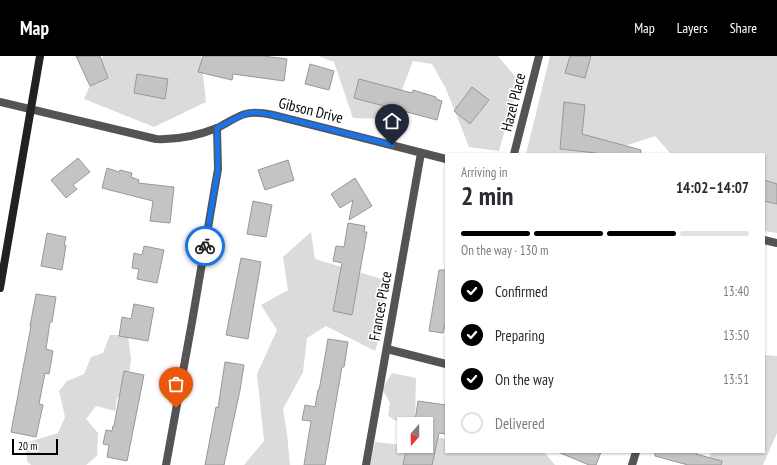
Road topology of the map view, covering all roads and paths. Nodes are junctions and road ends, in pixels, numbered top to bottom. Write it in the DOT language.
graph roads {
  1 [pos="40,56"];
  2 [pos="539,56"];
  3 [pos="0,102"];
  4 [pos="31,109"];
  5 [pos="217,128"];
  6 [pos="421,153"];
  7 [pos="514,153"];
  8 [pos="445,159"];
  9 [pos="765,240"];
  10 [pos="777,243"];
  11 [pos="3,258"];
  12 [pos="0,288"];
  13 [pos="387,349"];
  14 [pos="445,364"];
  15 [pos="636,453"];
  16 [pos="166,465"];
  17 [pos="366,465"];
  18 [pos="632,465"];
  1 -- 4 [label="street"];
  2 -- 7 [label="street, Hazel Place"];
  3 -- 4 [label="street, Gibson Drive"];
  4 -- 5 [label="street, Gibson Drive"];
  4 -- 11 [label="street"];
  5 -- 6 [label="street, Gibson Drive"];
  5 -- 16 [label="street"];
  6 -- 8 [label="street, Gibson Drive"];
  6 -- 13 [label="street, Frances Place"];
  9 -- 10 [label="street"];
  11 -- 12 [label="street"];
  13 -- 14 [label="street"];
  13 -- 17 [label="street, Frances Place"];
  15 -- 18 [label="street"];
}
